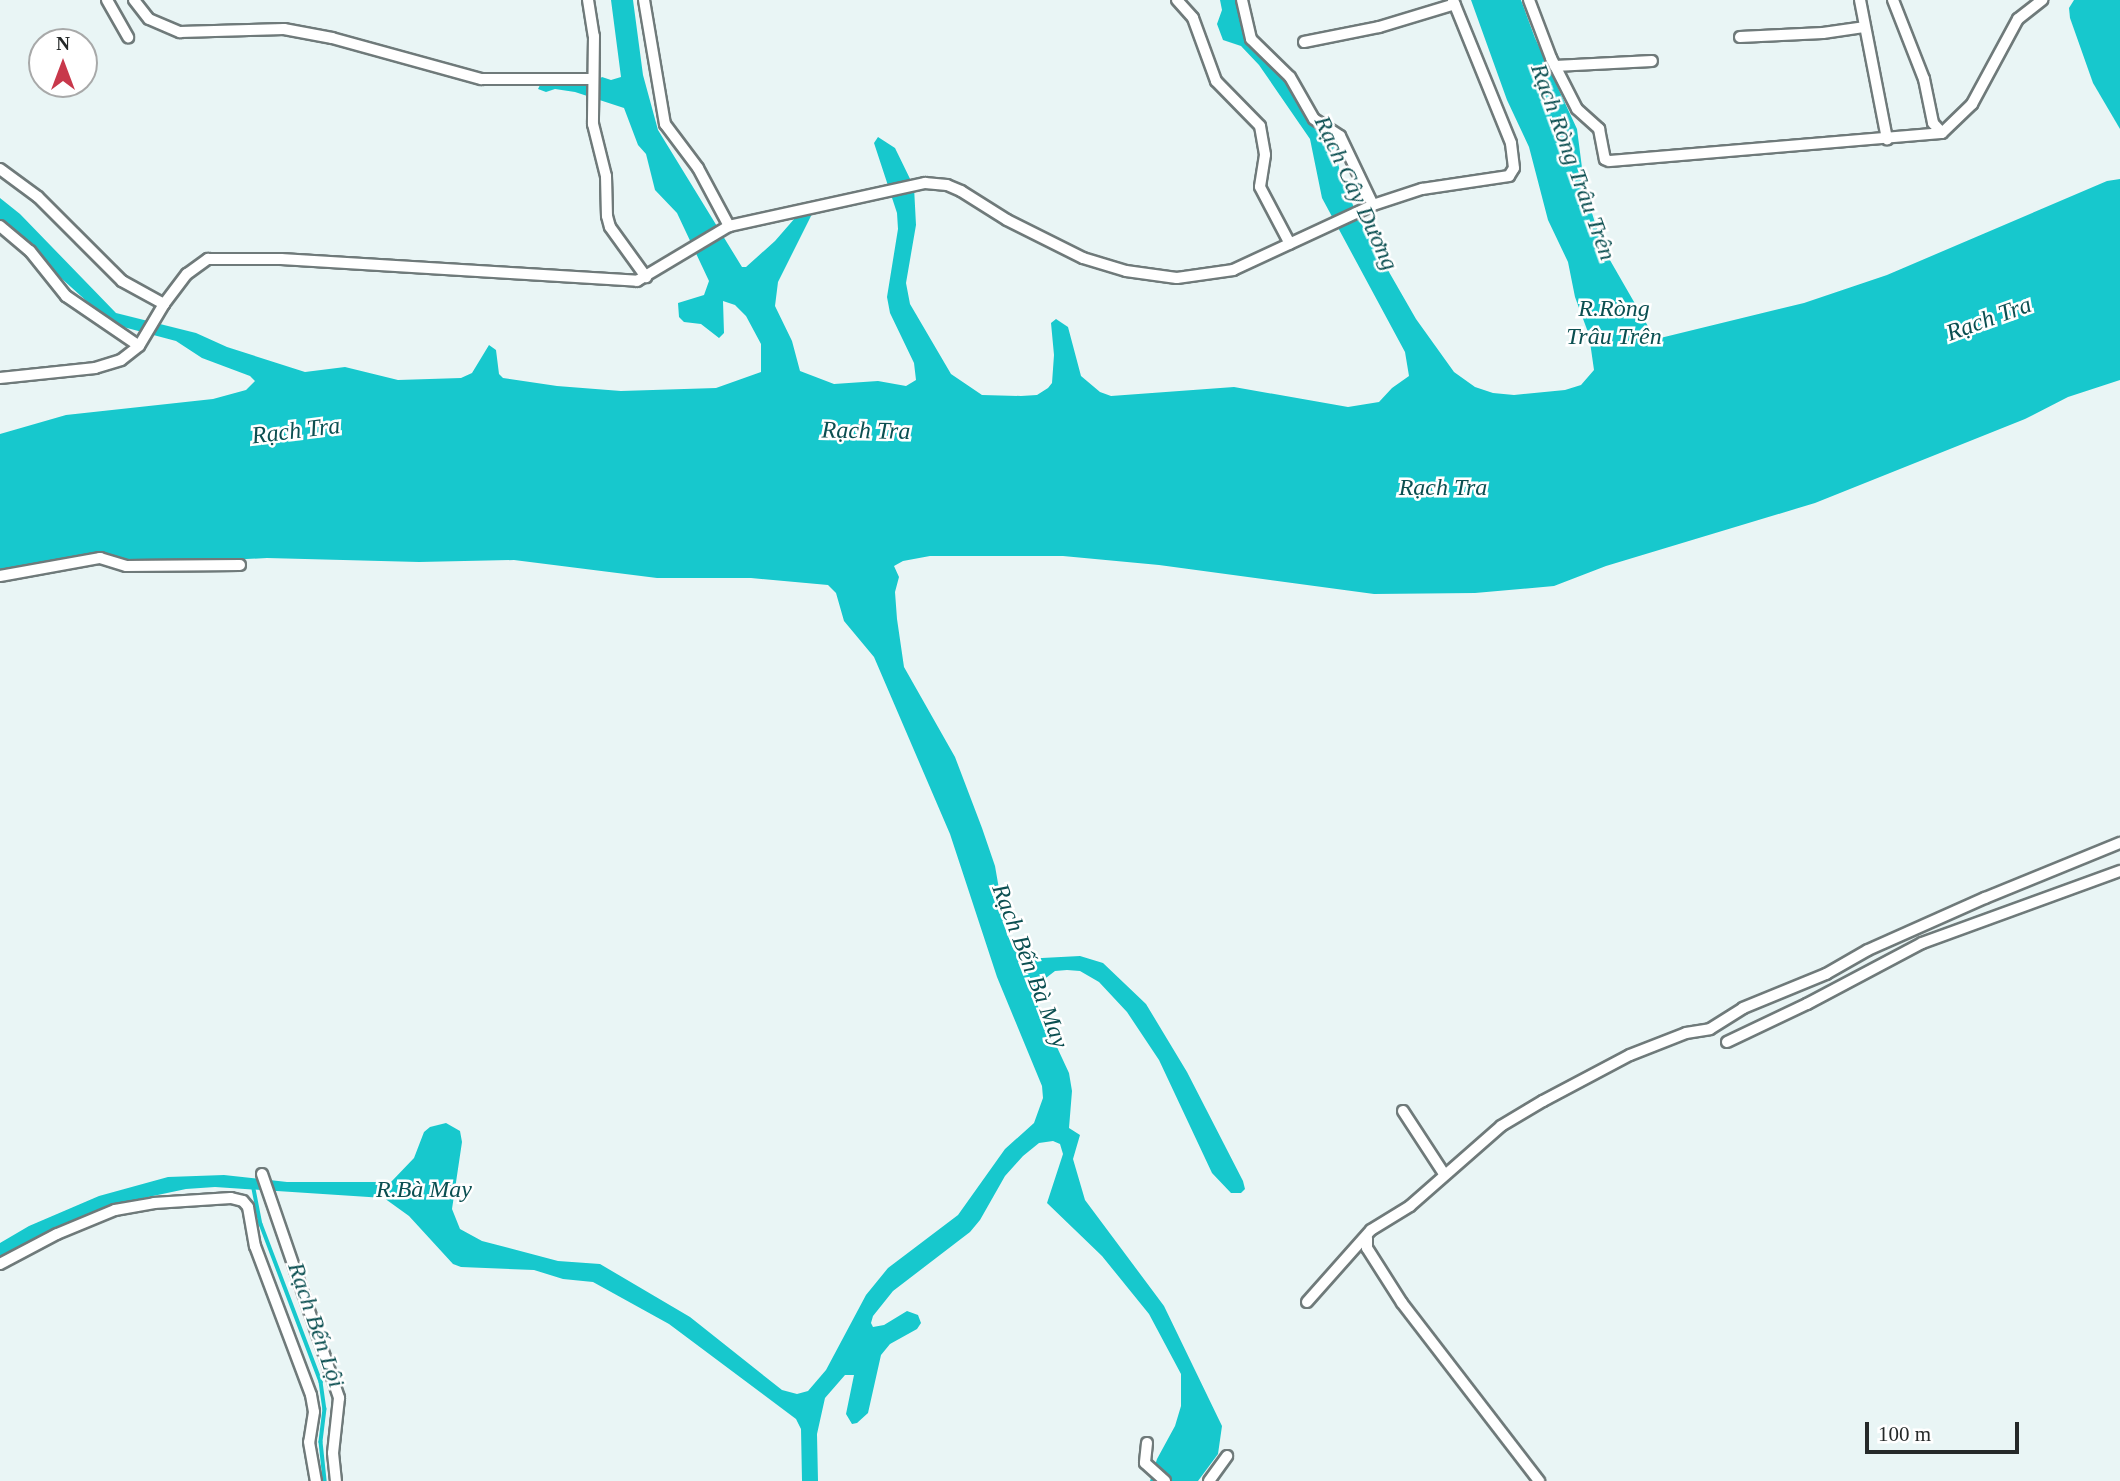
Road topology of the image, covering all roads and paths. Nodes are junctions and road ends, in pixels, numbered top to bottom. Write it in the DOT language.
graph roads {
  1 [pos="107,0"];
  2 [pos="134,0"];
  3 [pos="589,0"];
  4 [pos="644,0"];
  5 [pos="1177,0"];
  6 [pos="1242,0"];
  7 [pos="1529,0"];
  8 [pos="1860,0"];
  9 [pos="1893,0"];
  10 [pos="2039,1"];
  11 [pos="1454,2"];
  12 [pos="1864,27"];
  13 [pos="128,37"];
  14 [pos="1740,37"];
  15 [pos="1304,42"];
  16 [pos="1652,61"];
  17 [pos="1555,66"];
  18 [pos="594,80"];
  19 [pos="1942,133"];
  20 [pos="1887,139"];
  21 [pos="0,169"];
  22 [pos="1370,207"];
  23 [pos="0,226"];
  24 [pos="727,227"];
  25 [pos="1290,244"];
  26 [pos="646,277"];
  27 [pos="161,309"];
  28 [pos="142,342"];
  29 [pos="0,379"];
  30 [pos="240,565"];
  31 [pos="0,576"];
  32 [pos="2120,843"];
  33 [pos="2120,871"];
  34 [pos="1727,1042"];
  35 [pos="1403,1111"];
  36 [pos="1444,1174"];
  37 [pos="263,1176"];
  38 [pos="1367,1238"];
  39 [pos="0,1264"];
  40 [pos="1307,1301"];
  41 [pos="1147,1443"];
  42 [pos="1227,1456"];
  43 [pos="316,1481"];
  44 [pos="336,1481"];
  45 [pos="1165,1481"];
  46 [pos="1209,1481"];
  47 [pos="1539,1481"];
  1 -- 13 [label="street"];
  2 -- 18 [label="street"];
  3 -- 18 [label="street"];
  4 -- 24 [label="street"];
  5 -- 25 [label="street"];
  6 -- 22 [label="street"];
  7 -- 17 [label="street"];
  8 -- 12 [label="street"];
  9 -- 19 [label="street"];
  10 -- 19 [label="street"];
  11 -- 15 [label="street"];
  11 -- 22 [label="street"];
  12 -- 14 [label="street"];
  12 -- 20 [label="street"];
  16 -- 17 [label="street"];
  17 -- 20 [label="street"];
  18 -- 26 [label="street"];
  19 -- 20 [label="street"];
  21 -- 27 [label="street"];
  22 -- 25 [label="street"];
  23 -- 28 [label="street"];
  24 -- 25 [label="street"];
  24 -- 26 [label="street"];
  26 -- 27 [label="street"];
  27 -- 28 [label="street"];
  28 -- 29 [label="street"];
  30 -- 31 [label="street"];
  32 -- 36 [label="street"];
  33 -- 34 [label="street"];
  35 -- 36 [label="street"];
  36 -- 38 [label="street"];
  37 -- 44 [label="street"];
  38 -- 40 [label="street"];
  38 -- 47 [label="street"];
  39 -- 43 [label="street"];
  41 -- 45 [label="street"];
  42 -- 46 [label="street"];
}
